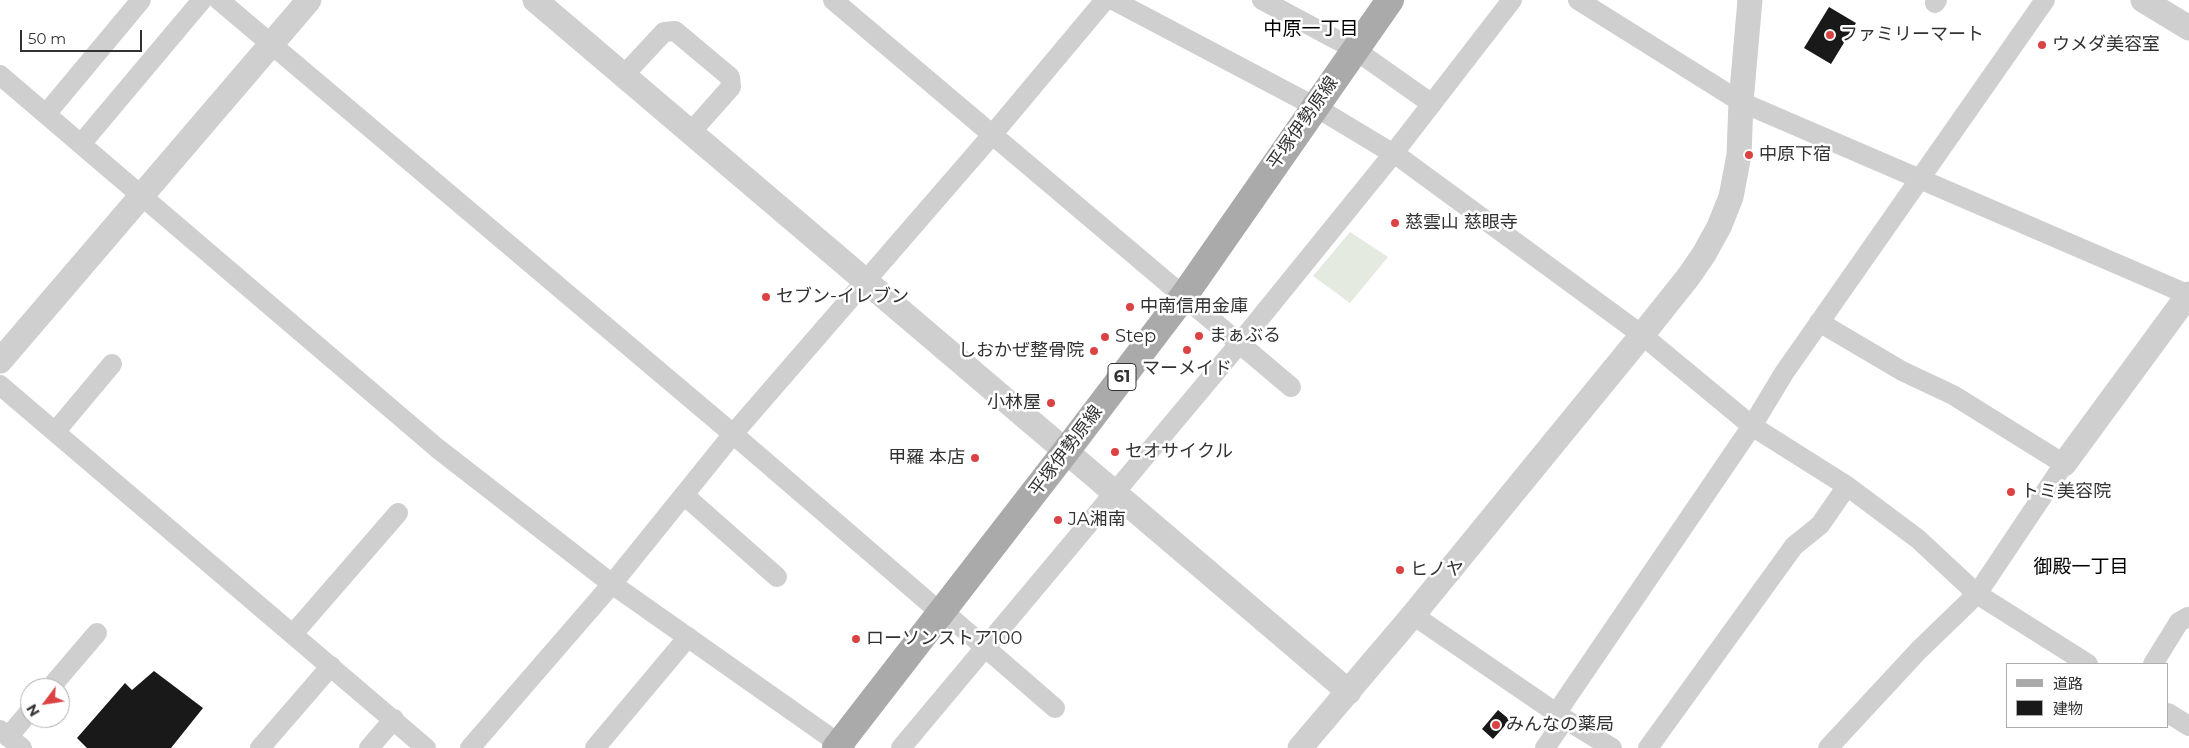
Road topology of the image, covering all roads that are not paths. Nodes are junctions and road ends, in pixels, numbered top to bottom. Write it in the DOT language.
graph roads {
  1 [pos="141,0"];
  2 [pos="202,0"];
  3 [pos="219,0"];
  4 [pos="309,0"];
  5 [pos="535,0"];
  6 [pos="833,0"];
  7 [pos="1105,0"];
  8 [pos="1113,0"];
  9 [pos="1262,0"];
  10 [pos="1390,0"];
  11 [pos="1512,0"];
  12 [pos="1578,0"];
  13 [pos="1750,0"];
  14 [pos="2045,0"];
  15 [pos="2143,0"];
  16 [pos="2189,28"];
  17 [pos="271,45"];
  18 [pos="1354,49"];
  19 [pos="0,75"];
  20 [pos="624,75"];
  21 [pos="1741,102"];
  22 [pos="1432,104"];
  23 [pos="1314,106"];
  24 [pos="46,114"];
  25 [pos="691,132"];
  26 [pos="992,135"];
  27 [pos="81,144"];
  28 [pos="1393,154"];
  29 [pos="1919,179"];
  30 [pos="140,196"];
  31 [pos="866,281"];
  32 [pos="2189,294"];
  33 [pos="1183,296"];
  34 [pos="1819,322"];
  35 [pos="1642,335"];
  36 [pos="1239,344"];
  37 [pos="0,361"];
  38 [pos="112,364"];
  39 [pos="0,385"];
  40 [pos="1291,387"];
  41 [pos="1752,426"];
  42 [pos="55,432"];
  43 [pos="733,434"];
  44 [pos="1066,451"];
  45 [pos="2064,464"];
  46 [pos="1847,486"];
  47 [pos="1114,492"];
  48 [pos="684,495"];
  49 [pos="398,513"];
  50 [pos="777,577"];
  51 [pos="612,584"];
  52 [pos="1977,594"];
  53 [pos="942,612"];
  54 [pos="1413,615"];
  55 [pos="2188,617"];
  56 [pos="97,634"];
  57 [pos="293,634"];
  58 [pos="688,637"];
  59 [pos="985,647"];
  60 [pos="2086,663"];
  61 [pos="2154,663"];
  62 [pos="331,666"];
  63 [pos="59,678"];
  64 [pos="1349,692"];
  65 [pos="1055,708"];
  66 [pos="2169,714"];
  67 [pos="1561,715"];
  68 [pos="394,719"];
  69 [pos="20,724"];
  70 [pos="2189,726"];
  71 [pos="10,738"];
  72 [pos="840,746"];
  73 [pos="260,748"];
  74 [pos="369,748"];
  75 [pos="426,748"];
  76 [pos="470,748"];
  77 [pos="595,748"];
  78 [pos="901,748"];
  79 [pos="1300,748"];
  80 [pos="1546,748"];
  81 [pos="1612,748"];
  82 [pos="1648,748"];
  83 [pos="1828,748"];
  1 -- 24 [label="street"];
  2 -- 27 [label="street"];
  3 -- 17 [label="street"];
  4 -- 17 [label="street"];
  5 -- 20 [label="street"];
  6 -- 26 [label="street"];
  7 -- 26 [label="street"];
  8 -- 23 [label="street"];
  9 -- 18 [label="street"];
  10 -- 18 [label="main road, 平塚伊勢原線 / 61"];
  11 -- 22 [label="street"];
  12 -- 21 [label="street"];
  13 -- 21 [label="street"];
  14 -- 29 [label="street"];
  15 -- 16 [label="street"];
  17 -- 30 [label="street"];
  17 -- 43 [label="street"];
  18 -- 22 [label="street"];
  18 -- 23 [label="main road, 平塚伊勢原線 / 61"];
  19 -- 24 [label="street"];
  20 -- 25 [label="street"];
  20 -- 25 [label="street"];
  21 -- 29 [label="street"];
  21 -- 35 [label="street"];
  22 -- 28 [label="street"];
  23 -- 28 [label="street"];
  23 -- 33 [label="main road, 平塚伊勢原線 / 61"];
  24 -- 27 [label="street"];
  25 -- 31 [label="street"];
  26 -- 31 [label="street"];
  26 -- 33 [label="street"];
  27 -- 30 [label="street"];
  28 -- 35 [label="street"];
  28 -- 36 [label="street"];
  29 -- 32 [label="street"];
  29 -- 34 [label="street"];
  30 -- 37 [label="street"];
  30 -- 51 [label="street"];
  31 -- 43 [label="street"];
  31 -- 44 [label="street"];
  32 -- 45 [label="street"];
  33 -- 36 [label="street"];
  33 -- 44 [label="main road, 平塚伊勢原線 / 61"];
  34 -- 41 [label="street"];
  34 -- 45 [label="street"];
  35 -- 41 [label="street"];
  35 -- 54 [label="street"];
  36 -- 40 [label="street"];
  36 -- 47 [label="street"];
  38 -- 42 [label="street"];
  39 -- 42 [label="street"];
  41 -- 46 [label="street"];
  41 -- 67 [label="street"];
  42 -- 57 [label="street"];
  43 -- 48 [label="street"];
  43 -- 53 [label="street"];
  44 -- 47 [label="street"];
  44 -- 53 [label="main road, 平塚伊勢原線 / 61"];
  45 -- 52 [label="street"];
  46 -- 52 [label="street"];
  46 -- 82 [label="street"];
  47 -- 59 [label="street"];
  47 -- 64 [label="street"];
  48 -- 50 [label="street"];
  48 -- 51 [label="street"];
  49 -- 57 [label="street"];
  51 -- 58 [label="street"];
  51 -- 76 [label="street"];
  52 -- 60 [label="street"];
  52 -- 83 [label="street"];
  53 -- 59 [label="street"];
  53 -- 72 [label="main road, 平塚伊勢原線 / 61"];
  54 -- 64 [label="street"];
  54 -- 67 [label="street"];
  55 -- 61 [label="street"];
  56 -- 63 [label="street"];
  57 -- 62 [label="street"];
  58 -- 72 [label="street"];
  58 -- 77 [label="street"];
  59 -- 65 [label="street"];
  59 -- 78 [label="street"];
  62 -- 68 [label="street"];
  62 -- 73 [label="street"];
  64 -- 79 [label="street"];
  66 -- 70 [label="street"];
  67 -- 80 [label="street"];
  67 -- 81 [label="street"];
  68 -- 74 [label="street"];
  68 -- 75 [label="street"];
  69 -- 71 [label="street"];
}
